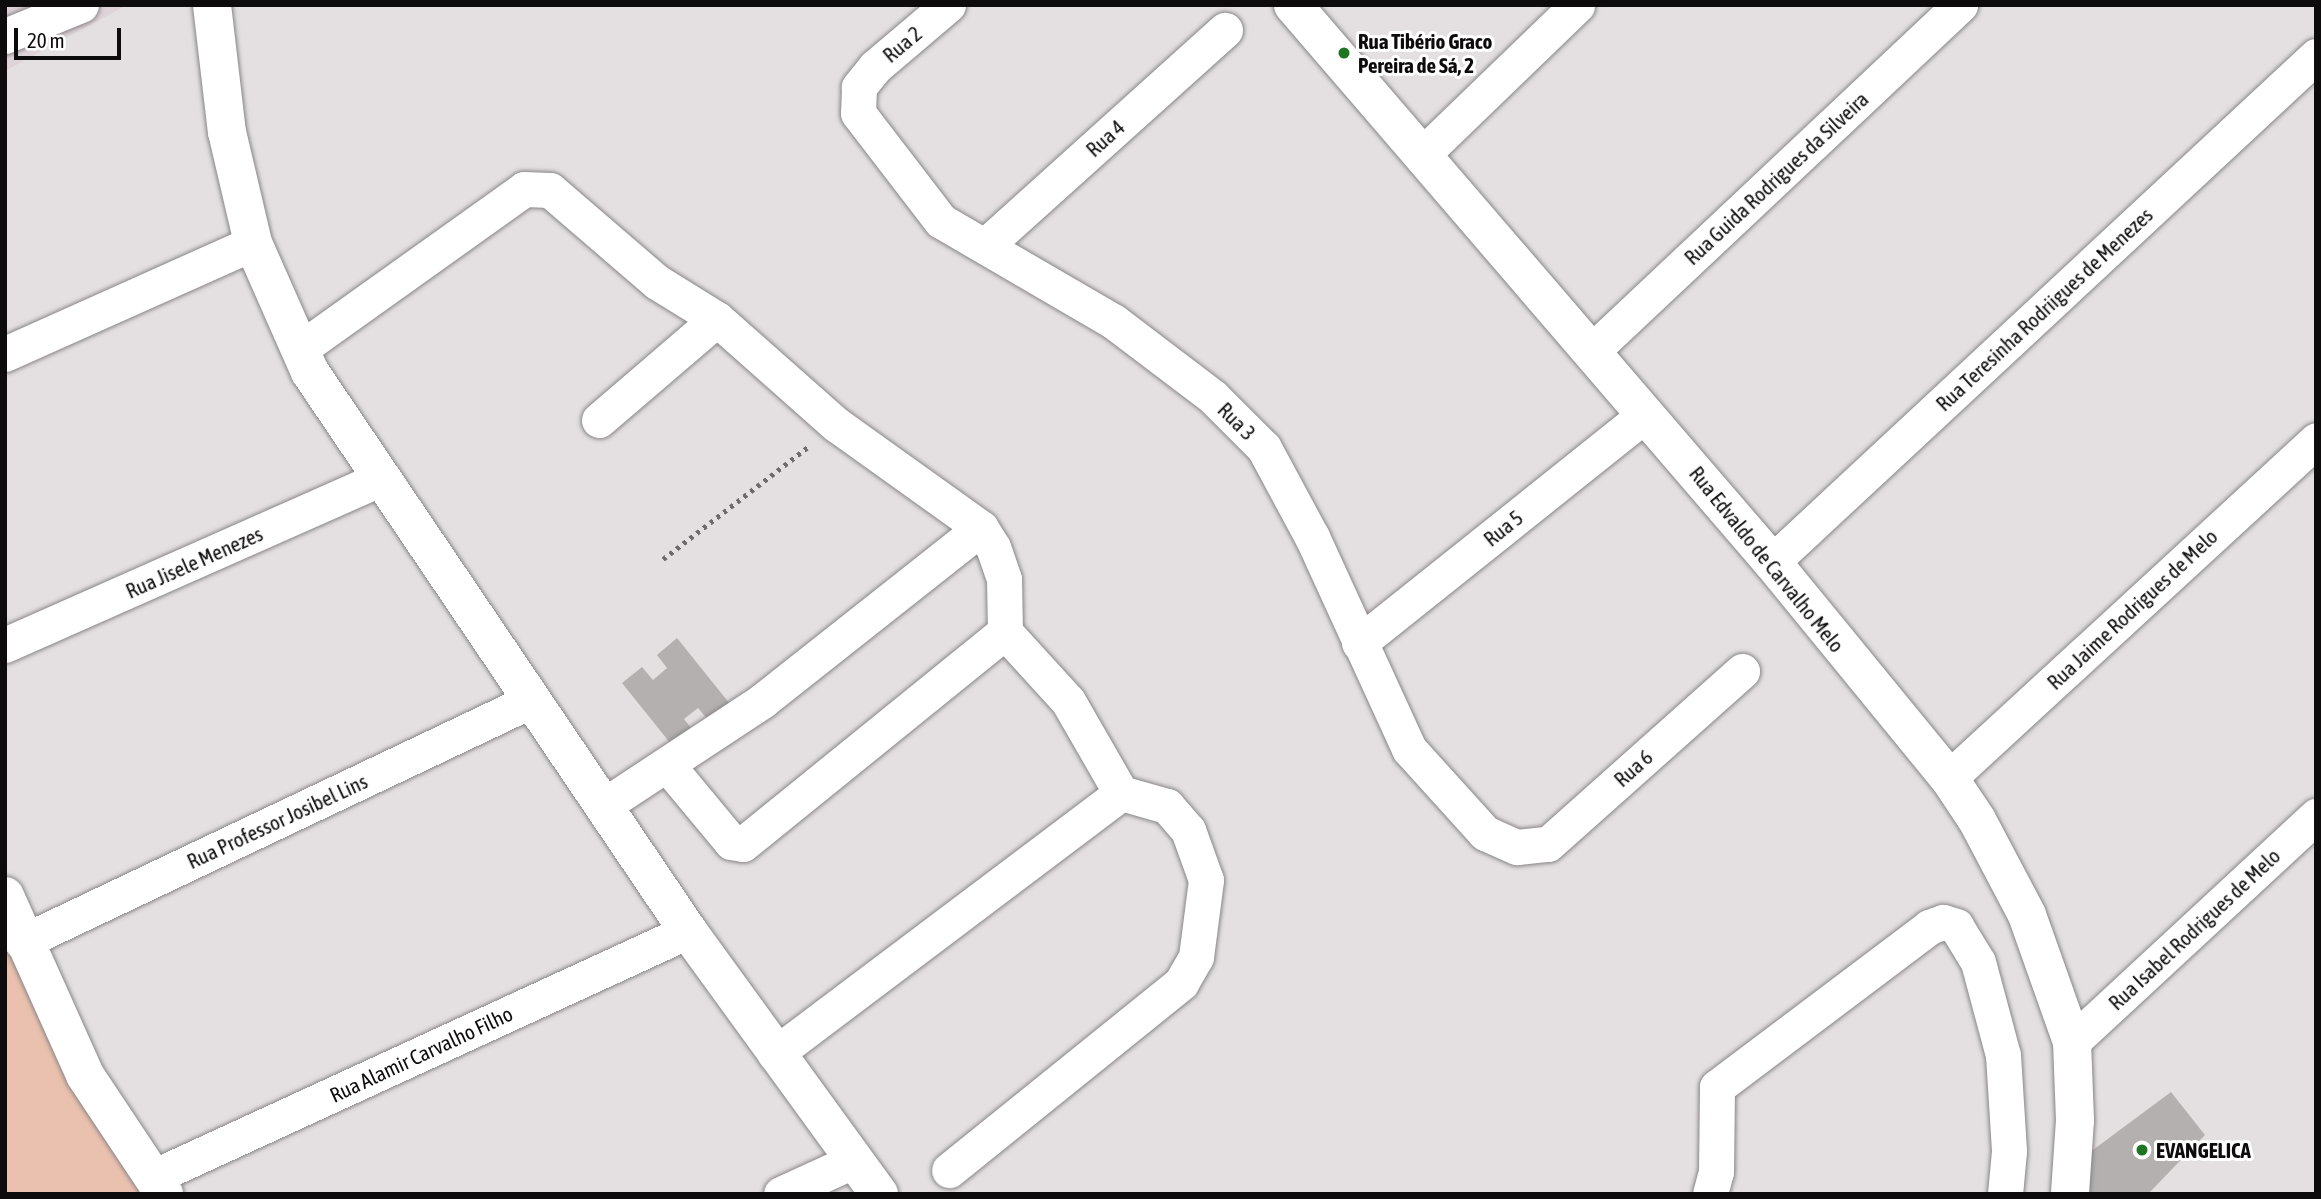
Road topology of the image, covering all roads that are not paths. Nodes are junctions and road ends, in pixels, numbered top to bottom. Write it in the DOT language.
graph roads {
  1 [pos="81,5"];
  2 [pos="212,5"];
  3 [pos="948,5"];
  4 [pos="1293,5"];
  5 [pos="1577,5"];
  6 [pos="1960,5"];
  7 [pos="1225,30"];
  8 [pos="5,36"];
  9 [pos="2316,55"];
  10 [pos="859,88"];
  11 [pos="1424,153"];
  12 [pos="254,243"];
  13 [pos="985,246"];
  14 [pos="717,319"];
  15 [pos="300,349"];
  16 [pos="1593,350"];
  17 [pos="5,354"];
  18 [pos="1646,414"];
  19 [pos="599,420"];
  20 [pos="2316,440"];
  21 [pos="382,478"];
  22 [pos="981,528"];
  23 [pos="1772,562"];
  24 [pos="1005,632"];
  25 [pos="1359,643"];
  26 [pos="5,645"];
  27 [pos="1742,671"];
  28 [pos="531,701"];
  29 [pos="668,766"];
  30 [pos="1949,778"];
  31 [pos="1121,793"];
  32 [pos="603,806"];
  33 [pos="2316,816"];
  34 [pos="1517,847"];
  35 [pos="5,896"];
  36 [pos="688,931"];
  37 [pos="22,942"];
  38 [pos="2072,1042"];
  39 [pos="775,1054"];
  40 [pos="851,1162"];
  41 [pos="949,1170"];
  42 [pos="159,1186"];
  43 [pos="781,1194"];
  44 [pos="878,1194"];
  45 [pos="1710,1194"];
  46 [pos="2005,1194"];
  47 [pos="2070,1194"];
  1 -- 8 [label="street"];
  2 -- 12 [label="street"];
  3 -- 10 [label="street, Rua 2"];
  4 -- 11 [label="street, Rua Edvaldo de Carvalho Melo"];
  5 -- 11 [label="street"];
  6 -- 16 [label="street, Rua Guida Rodrigues da Silveira"];
  7 -- 13 [label="street, Rua 4"];
  9 -- 23 [label="street, Rua Teresinha Rodriigues de Menezes"];
  10 -- 13 [label="street, Rua 3"];
  11 -- 16 [label="street, Rua Edvaldo de Carvalho Melo"];
  12 -- 15 [label="street"];
  12 -- 17 [label="street"];
  13 -- 25 [label="street, Rua 3"];
  14 -- 15 [label="street"];
  14 -- 19 [label="street"];
  14 -- 22 [label="street"];
  15 -- 21 [label="street"];
  16 -- 18 [label="street, Rua Edvaldo de Carvalho Melo"];
  18 -- 23 [label="street, Rua Edvaldo de Carvalho Melo"];
  18 -- 25 [label="street, Rua 5"];
  20 -- 30 [label="street, Rua Jaime Rodrigues de Melo"];
  21 -- 26 [label="street, Rua Jisele Menezes"];
  21 -- 28 [label="street"];
  22 -- 24 [label="street"];
  22 -- 29 [label="street"];
  23 -- 30 [label="street, Rua Edvaldo de Carvalho Melo"];
  24 -- 29 [label="street"];
  24 -- 31 [label="street"];
  25 -- 34 [label="street, Rua 3"];
  27 -- 34 [label="street, Rua 6"];
  28 -- 32 [label="street"];
  28 -- 37 [label="street, Rua Professor Josibel Lins"];
  29 -- 32 [label="street"];
  30 -- 38 [label="street, Rua Edvaldo de Carvalho Melo"];
  31 -- 39 [label="street"];
  31 -- 41 [label="street"];
  32 -- 36 [label="street"];
  33 -- 38 [label="street, Rua Isabel Rodrigues de Melo"];
  35 -- 37 [label="street"];
  36 -- 39 [label="street"];
  36 -- 42 [label="street, Rua Alamir Carvalho Filho"];
  37 -- 42 [label="street"];
  38 -- 47 [label="street, Rua Edvaldo de Carvalho Melo"];
  39 -- 40 [label="street"];
  40 -- 43 [label="street"];
  40 -- 44 [label="street"];
  45 -- 46 [label="street"];
}
